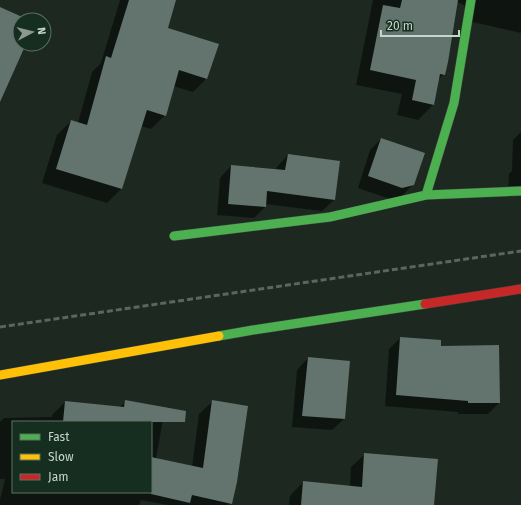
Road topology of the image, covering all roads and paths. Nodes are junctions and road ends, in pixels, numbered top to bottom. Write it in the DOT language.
graph roads {
  1 [pos="471,0"];
  2 [pos="521,191"];
  3 [pos="426,195"];
  4 [pos="174,236"];
  5 [pos="521,289"];
  6 [pos="0,375"];
  1 -- 3 [label="street"];
  2 -- 3 [label="street"];
  3 -- 4 [label="street"];
  5 -- 6 [label="street"];
}
